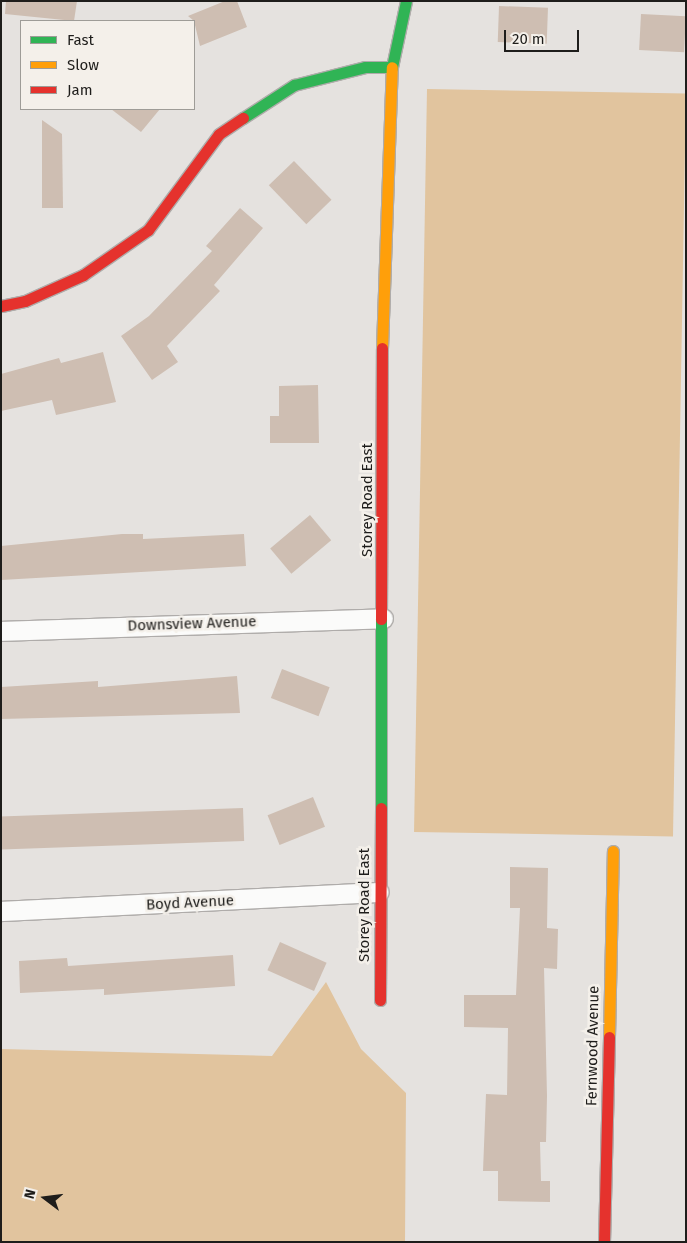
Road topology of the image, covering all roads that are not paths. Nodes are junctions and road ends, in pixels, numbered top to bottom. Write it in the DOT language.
graph roads {
  1 [pos="406,1"];
  2 [pos="392,66"];
  3 [pos="1,306"];
  4 [pos="383,618"];
  5 [pos="1,631"];
  6 [pos="613,851"];
  7 [pos="379,892"];
  8 [pos="1,911"];
  9 [pos="380,1000"];
  10 [pos="604,1242"];
  1 -- 2 [label="street, Storey Road East"];
  2 -- 3 [label="street"];
  2 -- 4 [label="street, Storey Road East"];
  4 -- 5 [label="street, Downsview Avenue"];
  4 -- 7 [label="street, Storey Road East"];
  6 -- 10 [label="street, Fernwood Avenue"];
  7 -- 8 [label="street, Boyd Avenue"];
  7 -- 9 [label="street, Storey Road East"];
}
